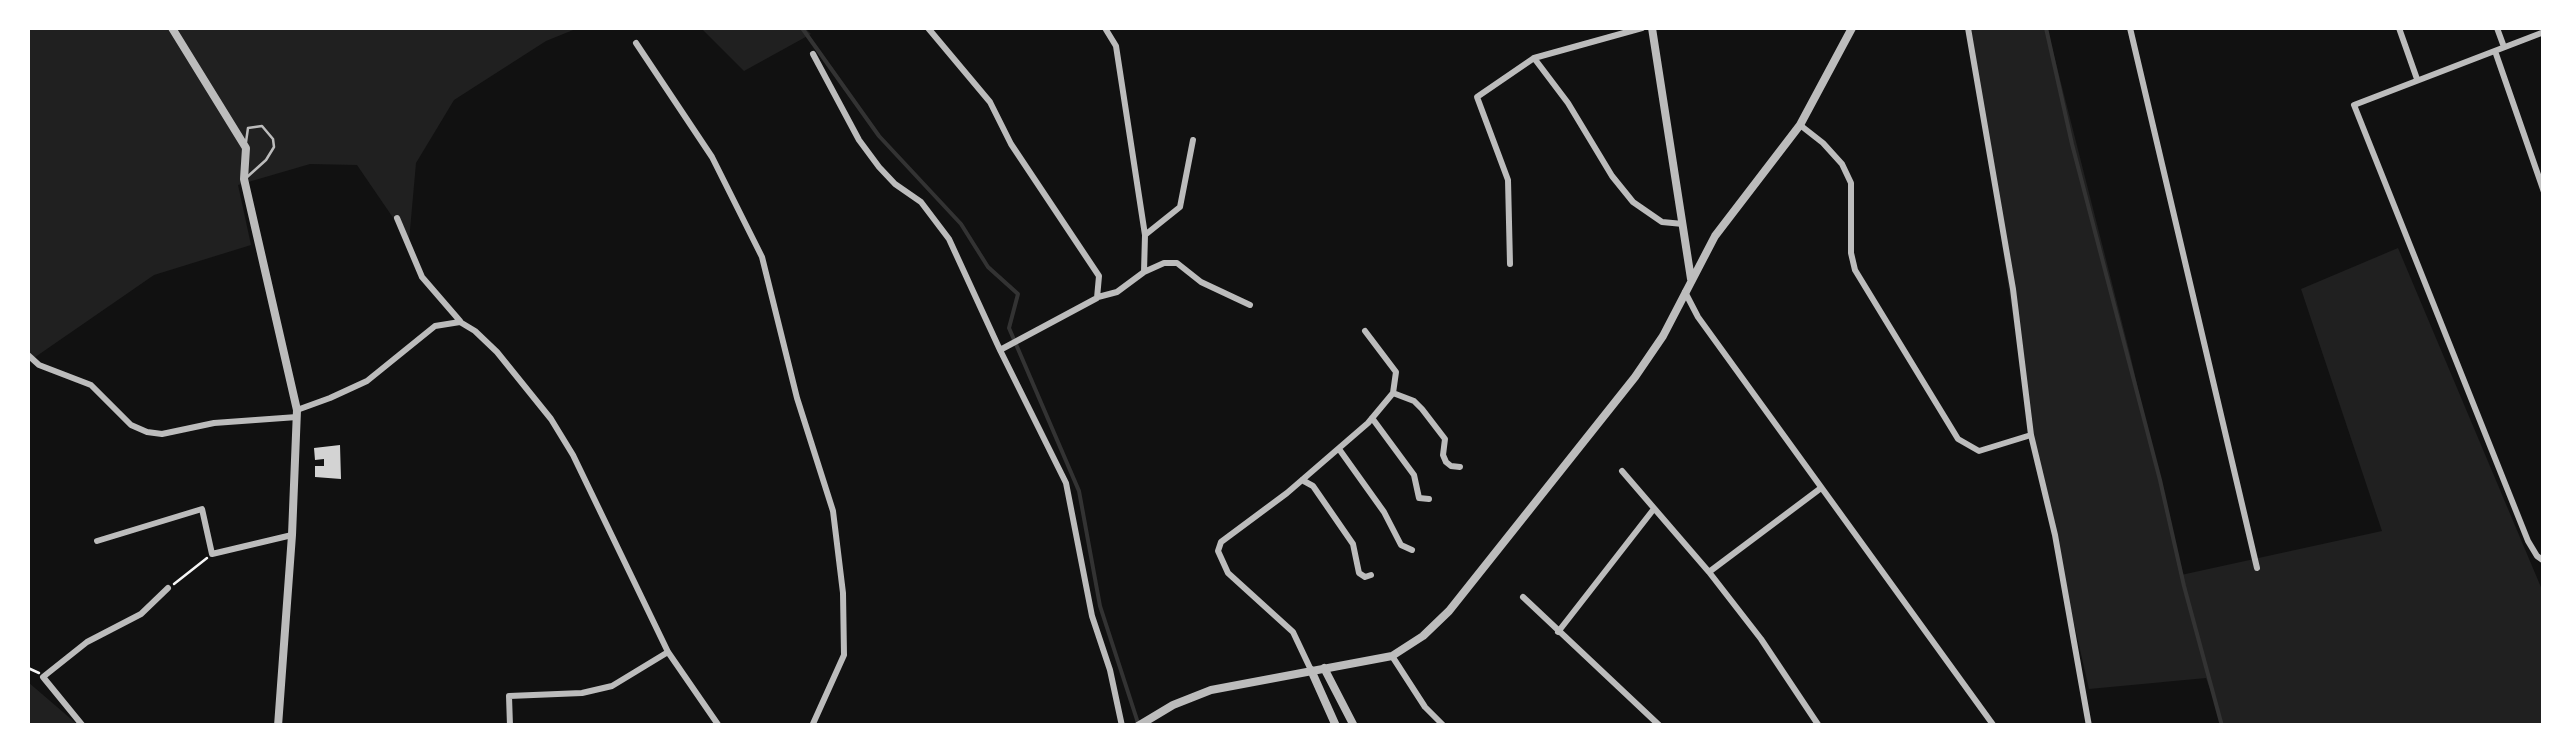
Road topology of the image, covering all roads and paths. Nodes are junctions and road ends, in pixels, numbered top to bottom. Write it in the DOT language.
graph roads {
  1 [pos="172,28"];
  2 [pos="928,28"];
  3 [pos="1105,28"];
  4 [pos="1642,28"];
  5 [pos="1652,28"];
  6 [pos="1852,28"];
  7 [pos="1968,28"];
  8 [pos="2130,28"];
  9 [pos="2399,28"];
  10 [pos="2497,28"];
  11 [pos="2544,32"];
  12 [pos="636,43"];
  13 [pos="2499,49"];
  14 [pos="813,54"];
  15 [pos="1534,58"];
  16 [pos="2418,79"];
  17 [pos="1800,125"];
  18 [pos="1193,140"];
  19 [pos="246,148"];
  20 [pos="244,179"];
  21 [pos="2544,192"];
  22 [pos="397,218"];
  23 [pos="1684,224"];
  24 [pos="1145,235"];
  25 [pos="1510,264"];
  26 [pos="1144,272"];
  27 [pos="1690,279"];
  28 [pos="1685,292"];
  29 [pos="1097,298"];
  30 [pos="1250,306"];
  31 [pos="460,322"];
  32 [pos="1366,331"];
  33 [pos="1000,350"];
  34 [pos="28,355"];
  35 [pos="1392,392"];
  36 [pos="297,413"];
  37 [pos="1372,418"];
  38 [pos="2031,435"];
  39 [pos="1339,449"];
  40 [pos="1460,466"];
  41 [pos="1622,471"];
  42 [pos="1302,480"];
  43 [pos="1821,488"];
  44 [pos="1429,500"];
  45 [pos="1653,510"];
  46 [pos="292,535"];
  47 [pos="97,541"];
  48 [pos="1412,550"];
  49 [pos="212,554"];
  50 [pos="2544,561"];
  51 [pos="2257,568"];
  52 [pos="1710,572"];
  53 [pos="1371,575"];
  54 [pos="168,588"];
  55 [pos="1523,597"];
  56 [pos="1558,632"];
  57 [pos="668,652"];
  58 [pos="1392,656"];
  59 [pos="28,666"];
  60 [pos="1324,668"];
  61 [pos="1311,670"];
  62 [pos="43,677"];
  63 [pos="1141,722"];
  64 [pos="1657,724"];
  65 [pos="82,726"];
  66 [pos="278,726"];
  67 [pos="510,726"];
  68 [pos="719,726"];
  69 [pos="812,726"];
  70 [pos="1122,726"];
  71 [pos="1336,726"];
  72 [pos="1354,726"];
  73 [pos="1444,726"];
  74 [pos="1819,726"];
  75 [pos="1994,726"];
  76 [pos="2089,726"];
  1 -- 19 [label="street"];
  2 -- 29 [label="street"];
  3 -- 24 [label="street"];
  4 -- 15 [label="street"];
  5 -- 23 [label="street"];
  6 -- 17 [label="street"];
  7 -- 38 [label="street"];
  8 -- 51 [label="street"];
  9 -- 16 [label="street"];
  10 -- 13 [label="street"];
  11 -- 13 [label="street"];
  12 -- 69 [label="street"];
  13 -- 16 [label="street"];
  13 -- 21 [label="street"];
  14 -- 33 [label="street"];
  15 -- 23 [label="street"];
  15 -- 25 [label="street"];
  16 -- 50 [label="street"];
  17 -- 27 [label="street"];
  17 -- 38 [label="street"];
  18 -- 24 [label="street"];
  19 -- 20 [label="street"];
  19 -- 20 [label="lane"];
  20 -- 36 [label="street"];
  22 -- 31 [label="street"];
  23 -- 27 [label="street"];
  24 -- 26 [label="street"];
  26 -- 29 [label="street"];
  26 -- 30 [label="street"];
  27 -- 28 [label="street"];
  28 -- 43 [label="street"];
  28 -- 58 [label="street"];
  29 -- 33 [label="street"];
  31 -- 36 [label="street"];
  31 -- 57 [label="street"];
  32 -- 35 [label="street"];
  33 -- 70 [label="street"];
  34 -- 36 [label="street"];
  35 -- 37 [label="street"];
  35 -- 40 [label="street"];
  36 -- 46 [label="street"];
  37 -- 39 [label="street"];
  37 -- 44 [label="street"];
  38 -- 76 [label="street"];
  39 -- 42 [label="street"];
  39 -- 48 [label="street"];
  41 -- 45 [label="street"];
  42 -- 53 [label="street"];
  42 -- 61 [label="street"];
  43 -- 52 [label="street"];
  43 -- 75 [label="street"];
  45 -- 52 [label="street"];
  45 -- 56 [label="street"];
  46 -- 49 [label="street"];
  46 -- 66 [label="street"];
  47 -- 49 [label="street"];
  49 -- 54 [label="path"];
  52 -- 74 [label="street"];
  54 -- 62 [label="street"];
  55 -- 56 [label="street"];
  56 -- 64 [label="street"];
  57 -- 67 [label="street"];
  57 -- 68 [label="street"];
  58 -- 60 [label="street"];
  58 -- 73 [label="street"];
  59 -- 62 [label="path"];
  60 -- 61 [label="street"];
  60 -- 72 [label="street"];
  61 -- 63 [label="street"];
  61 -- 71 [label="street"];
  62 -- 65 [label="street"];
}
